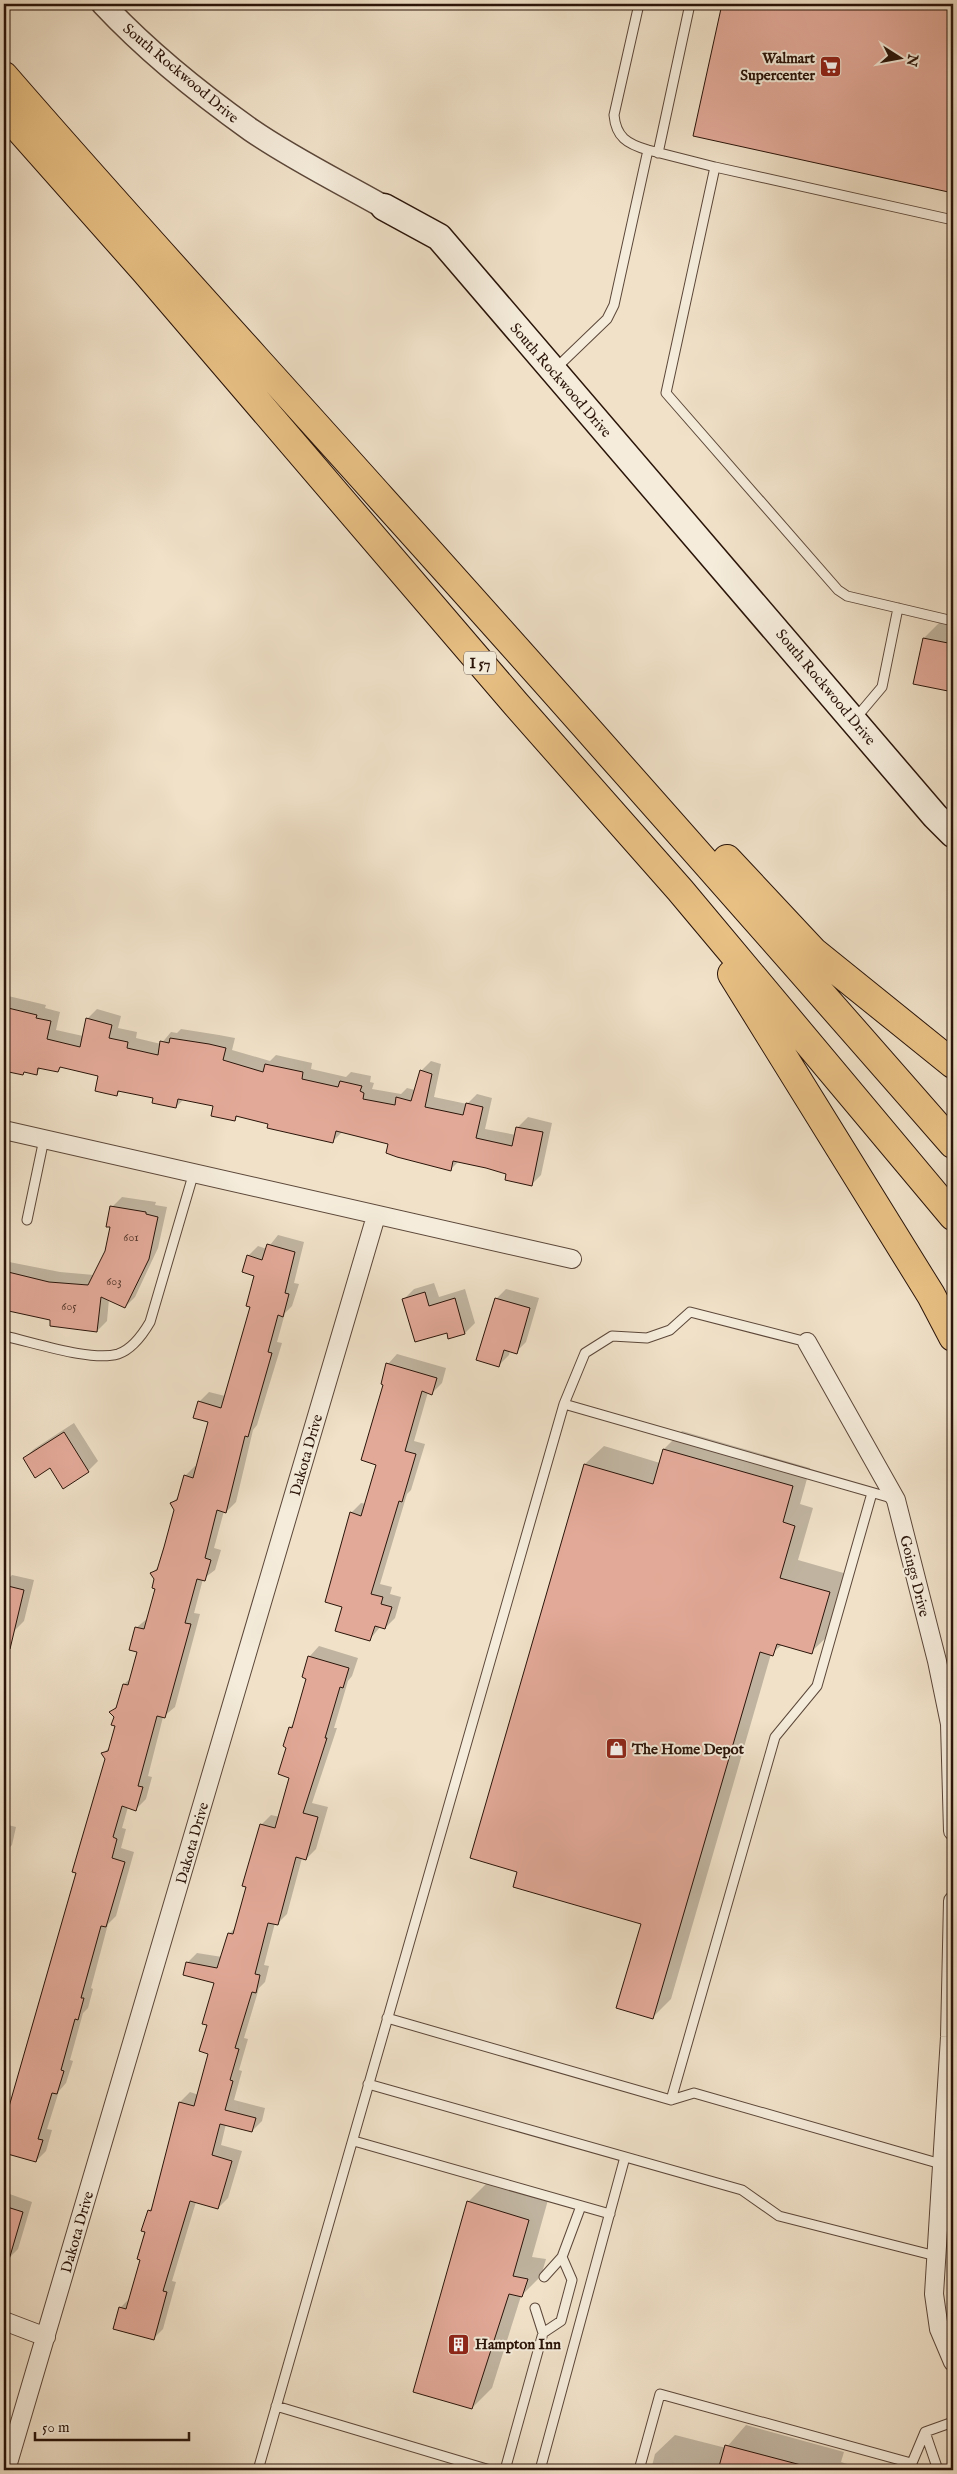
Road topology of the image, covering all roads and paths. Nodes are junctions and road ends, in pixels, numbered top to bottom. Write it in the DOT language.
graph roads {
  1 [pos="103,4"];
  2 [pos="639,4"];
  3 [pos="690,4"];
  4 [pos="4,76"];
  5 [pos="4,112"];
  6 [pos="648,150"];
  7 [pos="658,153"];
  8 [pos="715,167"];
  9 [pos="384,207"];
  10 [pos="953,220"];
  11 [pos="553,371"];
  12 [pos="382,498"];
  13 [pos="898,608"];
  14 [pos="953,621"];
  15 [pos="854,720"];
  16 [pos="953,834"];
  17 [pos="680,890"];
  18 [pos="953,1064"];
  19 [pos="4,1130"];
  20 [pos="44,1139"];
  21 [pos="953,1144"];
  22 [pos="194,1171"];
  23 [pos="376,1216"];
  24 [pos="953,1216"];
  25 [pos="27,1220"];
  26 [pos="572,1259"];
  27 [pos="4,1336"];
  28 [pos="953,1337"];
  29 [pos="807,1342"];
  30 [pos="564,1404"];
  31 [pos="872,1493"];
  32 [pos="896,1500"];
  33 [pos="953,1831"];
  34 [pos="953,1901"];
  35 [pos="387,2018"];
  36 [pos="368,2084"];
  37 [pos="671,2100"];
  38 [pos="354,2141"];
  39 [pos="626,2157"];
  40 [pos="941,2164"];
  41 [pos="581,2206"];
  42 [pos="610,2214"];
  43 [pos="562,2256"];
  44 [pos="936,2256"];
  45 [pos="544,2277"];
  46 [pos="535,2308"];
  47 [pos="4,2321"];
  48 [pos="543,2333"];
  49 [pos="46,2337"];
  50 [pos="953,2362"];
  51 [pos="276,2406"];
  52 [pos="953,2422"];
  53 [pos="925,2432"];
  54 [pos="6,2465"];
  55 [pos="910,2467"];
  56 [pos="258,2470"];
  57 [pos="490,2470"];
  58 [pos="505,2470"];
  59 [pos="540,2470"];
  60 [pos="639,2470"];
  61 [pos="938,2470"];
  1 -- 9 [label="street, South Rockwood Drive"];
  2 -- 6 [label="lane"];
  3 -- 7 [label="lane"];
  4 -- 12 [label="highway, I 57"];
  5 -- 17 [label="highway, I 57"];
  6 -- 7 [label="lane"];
  6 -- 11 [label="lane"];
  7 -- 8 [label="lane"];
  8 -- 10 [label="lane"];
  8 -- 13 [label="lane"];
  9 -- 11 [label="main road, South Rockwood Drive"];
  11 -- 15 [label="main road, South Rockwood Drive"];
  12 -- 18 [label="highway"];
  12 -- 21 [label="highway, I 57"];
  13 -- 14 [label="lane"];
  13 -- 15 [label="lane"];
  15 -- 16 [label="main road, South Rockwood Drive"];
  17 -- 24 [label="highway, I 57"];
  17 -- 28 [label="highway"];
  19 -- 20 [label="street"];
  20 -- 22 [label="street"];
  20 -- 25 [label="lane"];
  22 -- 23 [label="street"];
  22 -- 27 [label="lane"];
  23 -- 26 [label="street"];
  23 -- 49 [label="street, Dakota Drive"];
  29 -- 30 [label="lane"];
  29 -- 32 [label="street, Goings Drive"];
  30 -- 31 [label="lane"];
  30 -- 35 [label="lane"];
  31 -- 32 [label="lane"];
  31 -- 37 [label="lane"];
  32 -- 33 [label="street, Goings Drive"];
  34 -- 40 [label="street"];
  35 -- 36 [label="lane"];
  35 -- 37 [label="lane"];
  36 -- 38 [label="lane"];
  36 -- 39 [label="lane"];
  37 -- 40 [label="lane"];
  38 -- 41 [label="lane"];
  38 -- 51 [label="lane"];
  39 -- 42 [label="lane"];
  39 -- 44 [label="lane"];
  40 -- 44 [label="street"];
  41 -- 42 [label="lane"];
  41 -- 43 [label="lane"];
  42 -- 59 [label="lane"];
  43 -- 45 [label="lane"];
  43 -- 48 [label="lane"];
  44 -- 50 [label="street"];
  46 -- 48 [label="lane"];
  47 -- 49 [label="street"];
  48 -- 58 [label="lane"];
  49 -- 54 [label="street, Dakota Drive"];
  51 -- 56 [label="lane"];
  51 -- 57 [label="lane"];
  52 -- 53 [label="lane"];
  53 -- 55 [label="lane"];
  53 -- 61 [label="lane"];
  55 -- 60 [label="lane"];
}
